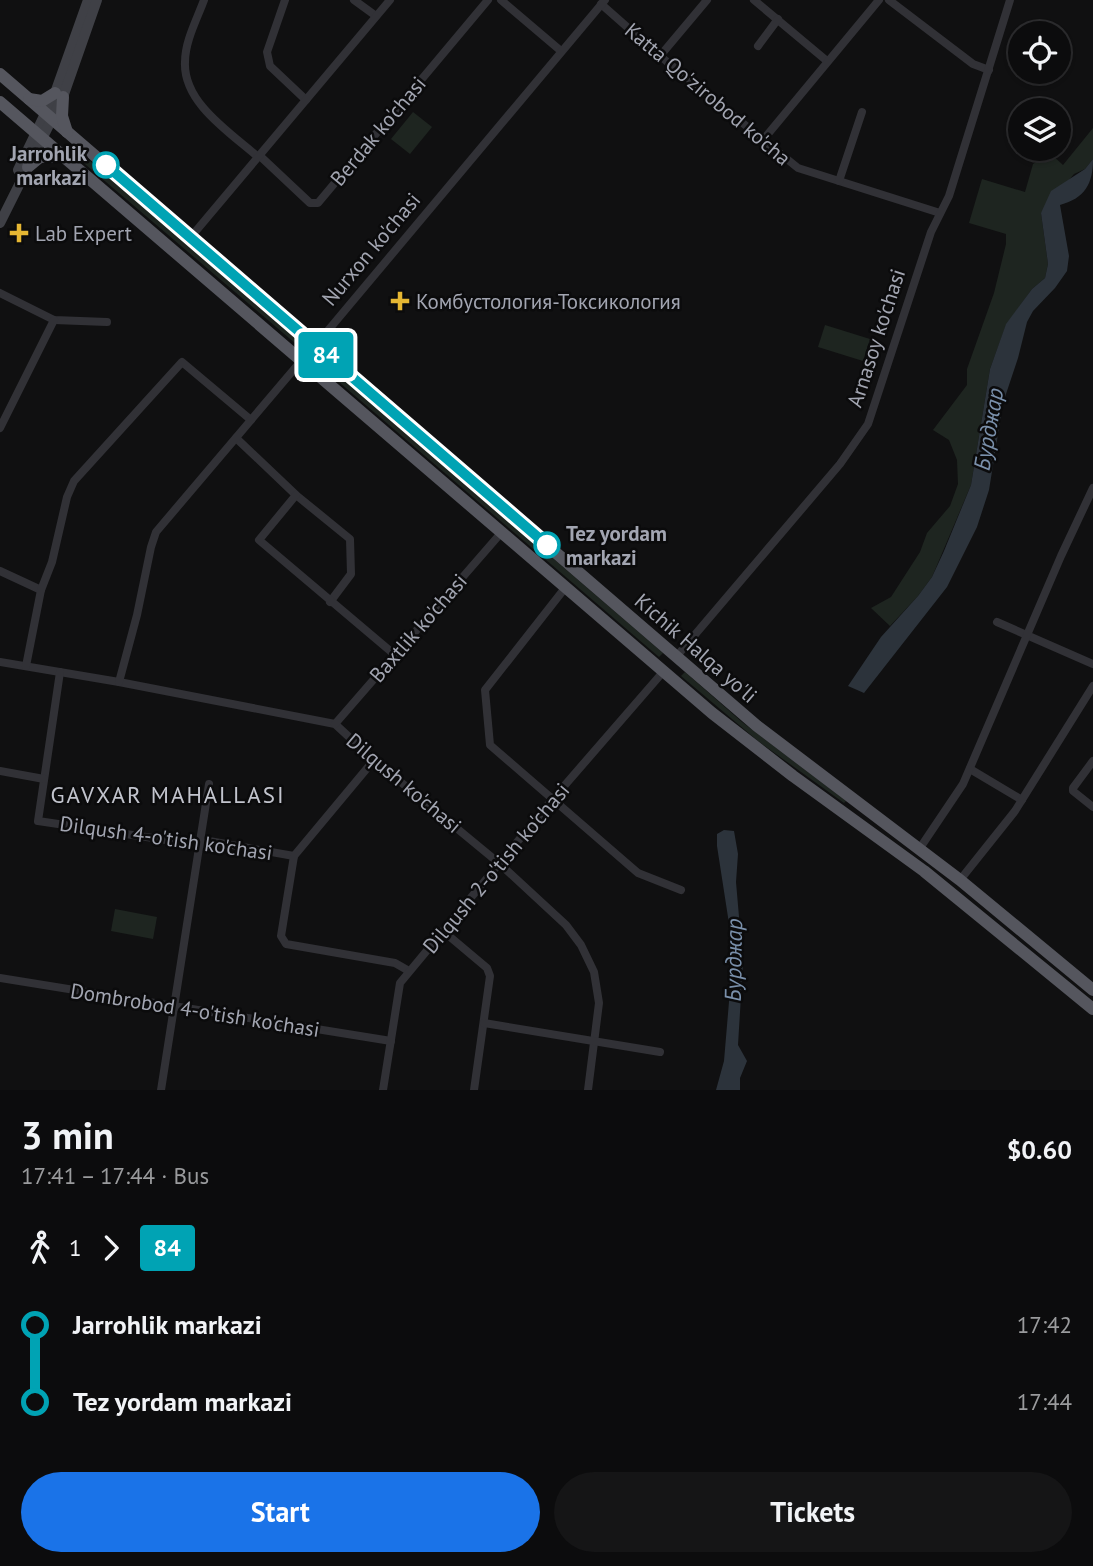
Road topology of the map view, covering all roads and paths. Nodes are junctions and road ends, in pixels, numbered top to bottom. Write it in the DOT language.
graph roads {
  1 [pos="88,0"];
  2 [pos="97,0"];
  3 [pos="204,0"];
  4 [pos="285,0"];
  5 [pos="354,0"];
  6 [pos="390,0"];
  7 [pos="488,0"];
  8 [pos="501,0"];
  9 [pos="707,0"];
  10 [pos="754,0"];
  11 [pos="879,0"];
  12 [pos="889,0"];
  13 [pos="1010,0"];
  14 [pos="603,2"];
  15 [pos="376,16"];
  16 [pos="778,19"];
  17 [pos="758,46"];
  18 [pos="561,51"];
  19 [pos="660,56"];
  20 [pos="827,61"];
  21 [pos="989,70"];
  22 [pos="0,74"];
  23 [pos="59,95"];
  24 [pos="29,99"];
  25 [pos="306,100"];
  26 [pos="0,102"];
  27 [pos="862,112"];
  28 [pos="49,116"];
  29 [pos="67,132"];
  30 [pos="39,136"];
  31 [pos="763,140"];
  32 [pos="63,156"];
  33 [pos="259,157"];
  34 [pos="28,167"];
  35 [pos="839,181"];
  36 [pos="0,208"];
  37 [pos="940,213"];
  38 [pos="0,223"];
  39 [pos="190,238"];
  40 [pos="0,293"];
  41 [pos="54,320"];
  42 [pos="107,321"];
  43 [pos="315,346"];
  44 [pos="301,361"];
  45 [pos="251,421"];
  46 [pos="0,428"];
  47 [pos="236,438"];
  48 [pos="1093,488"];
  49 [pos="296,495"];
  50 [pos="501,533"];
  51 [pos="0,570"];
  52 [pos="565,588"];
  53 [pos="41,590"];
  54 [pos="330,602"];
  55 [pos="997,622"];
  56 [pos="1029,634"];
  57 [pos="395,655"];
  58 [pos="676,657"];
  59 [pos="0,662"];
  60 [pos="1093,664"];
  61 [pos="26,666"];
  62 [pos="60,672"];
  63 [pos="663,672"];
  64 [pos="119,682"];
  65 [pos="1093,687"];
  66 [pos="1083,703"];
  67 [pos="1093,710"];
  68 [pos="335,724"];
  69 [pos="374,760"];
  70 [pos="1093,761"];
  71 [pos="970,769"];
  72 [pos="0,771"];
  73 [pos="44,779"];
  74 [pos="209,784"];
  75 [pos="552,800"];
  76 [pos="1022,800"];
  77 [pos="1093,807"];
  78 [pos="200,845"];
  79 [pos="920,848"];
  80 [pos="294,856"];
  81 [pos="910,860"];
  82 [pos="500,864"];
  83 [pos="964,875"];
  84 [pos="681,890"];
  85 [pos="443,931"];
  86 [pos="409,971"];
  87 [pos="0,978"];
  88 [pos="1093,990"];
  89 [pos="174,1007"];
  90 [pos="1093,1009"];
  91 [pos="484,1023"];
  92 [pos="391,1041"];
  93 [pos="595,1043"];
  94 [pos="660,1052"];
  95 [pos="161,1090"];
  96 [pos="383,1090"];
  97 [pos="474,1090"];
  98 [pos="587,1090"];
  1 -- 23 [label="main road"];
  2 -- 23 [label="main road"];
  3 -- 33 [label="street, Berdak ko'chasi"];
  4 -- 25 [label="street"];
  5 -- 15 [label="street"];
  6 -- 15 [label="street"];
  7 -- 33 [label="street, Berdak ko'chasi"];
  8 -- 18 [label="street"];
  9 -- 19 [label="street"];
  10 -- 16 [label="street"];
  11 -- 20 [label="street"];
  12 -- 21 [label="street"];
  13 -- 21 [label="street, Arnasoy ko'chasi"];
  14 -- 18 [label="street, Nurxon ko'chasi"];
  14 -- 19 [label="street, Katta Qo'zirobod ko'cha"];
  15 -- 25 [label="street"];
  16 -- 17 [label="street"];
  16 -- 20 [label="street"];
  18 -- 43 [label="street, Nurxon ko'chasi"];
  19 -- 31 [label="street, Katta Qo'zirobod ko'cha"];
  20 -- 31 [label="street"];
  21 -- 37 [label="street, Arnasoy ko'chasi"];
  22 -- 24 [label="highway, Kichik Halqa yo'li"];
  23 -- 24 [label="highway"];
  23 -- 28 [label="main road"];
  23 -- 29 [label="highway"];
  24 -- 28 [label="highway, Kichik Halqa yo'li"];
  25 -- 33 [label="street"];
  26 -- 30 [label="highway, Kichik Halqa yo'li"];
  27 -- 35 [label="street"];
  28 -- 29 [label="highway, Kichik Halqa yo'li"];
  28 -- 30 [label="main road"];
  29 -- 39 [label="highway, Kichik Halqa yo'li"];
  30 -- 32 [label="highway, Kichik Halqa yo'li"];
  30 -- 34 [label="main road"];
  30 -- 36 [label="main road"];
  31 -- 35 [label="street, Katta Qo'zirobod ko'cha"];
  32 -- 34 [label="highway"];
  32 -- 44 [label="highway, Kichik Halqa yo'li"];
  33 -- 39 [label="street"];
  34 -- 38 [label="main road"];
  35 -- 37 [label="street, Katta Qo'zirobod ko'cha"];
  37 -- 58 [label="street, Arnasoy ko'chasi"];
  39 -- 43 [label="highway, Kichik Halqa yo'li"];
  40 -- 41 [label="street"];
  41 -- 42 [label="street"];
  41 -- 46 [label="street"];
  43 -- 44 [label="highway, Nurxon ko'chasi"];
  43 -- 58 [label="highway, Kichik Halqa yo'li"];
  44 -- 45 [label="street, Nurxon ko'chasi"];
  44 -- 50 [label="highway, Kichik Halqa yo'li"];
  45 -- 47 [label="street, Nurxon ko'chasi"];
  45 -- 53 [label="street"];
  47 -- 49 [label="street"];
  47 -- 64 [label="street, Nurxon ko'chasi"];
  48 -- 56 [label="street"];
  49 -- 54 [label="street"];
  49 -- 54 [label="street"];
  50 -- 52 [label="highway, Kichik Halqa yo'li"];
  50 -- 57 [label="street, Baxtlik ko'chasi"];
  51 -- 53 [label="street"];
  52 -- 63 [label="highway, Kichik Halqa yo'li"];
  52 -- 75 [label="street"];
  53 -- 61 [label="street"];
  54 -- 57 [label="street"];
  55 -- 56 [label="street"];
  56 -- 60 [label="street"];
  56 -- 71 [label="street"];
  57 -- 68 [label="street, Baxtlik ko'chasi"];
  58 -- 63 [label="highway, Arnasoy ko'chasi"];
  58 -- 79 [label="highway, Kichik Halqa yo'li"];
  59 -- 61 [label="street, Dilqush ko'chasi"];
  61 -- 62 [label="street, Dilqush ko'chasi"];
  62 -- 64 [label="street, Dilqush ko'chasi"];
  62 -- 73 [label="street, Dilqush 4-o'tish ko'chasi"];
  63 -- 75 [label="street, Dilqush 2-o'tish ko'chasi"];
  63 -- 81 [label="highway, Kichik Halqa yo'li"];
  64 -- 68 [label="street, Dilqush ko'chasi"];
  65 -- 66 [label="street"];
  66 -- 67 [label="street"];
  66 -- 76 [label="street"];
  68 -- 69 [label="street, Dilqush ko'chasi"];
  69 -- 80 [label="street"];
  69 -- 82 [label="street, Dilqush ko'chasi"];
  70 -- 77 [label="street"];
  71 -- 76 [label="street"];
  71 -- 79 [label="street"];
  72 -- 73 [label="street"];
  73 -- 78 [label="street, Dilqush 4-o'tish ko'chasi"];
  74 -- 78 [label="street"];
  75 -- 82 [label="street, Dilqush 2-o'tish ko'chasi"];
  75 -- 84 [label="street"];
  76 -- 83 [label="street"];
  78 -- 80 [label="street, Dilqush 4-o'tish ko'chasi"];
  78 -- 89 [label="street"];
  79 -- 81 [label="highway"];
  79 -- 83 [label="highway, Kichik Halqa yo'li"];
  80 -- 86 [label="street"];
  81 -- 90 [label="highway, Kichik Halqa yo'li"];
  82 -- 85 [label="street, Dilqush 2-o'tish ko'chasi"];
  82 -- 93 [label="street, Dilqush ko'chasi"];
  83 -- 88 [label="highway, Kichik Halqa yo'li"];
  85 -- 86 [label="street, Dilqush 2-o'tish ko'chasi"];
  85 -- 91 [label="street"];
  86 -- 92 [label="street, Dilqush 2-o'tish ko'chasi"];
  87 -- 89 [label="street, Dombrobod 4-o'tish ko'chasi"];
  89 -- 92 [label="street, Dombrobod 4-o'tish ko'chasi"];
  89 -- 95 [label="street"];
  91 -- 93 [label="street"];
  91 -- 97 [label="street"];
  92 -- 96 [label="street, Dilqush 2-o'tish ko'chasi"];
  93 -- 94 [label="street"];
  93 -- 98 [label="street, Dilqush ko'chasi"];
}
